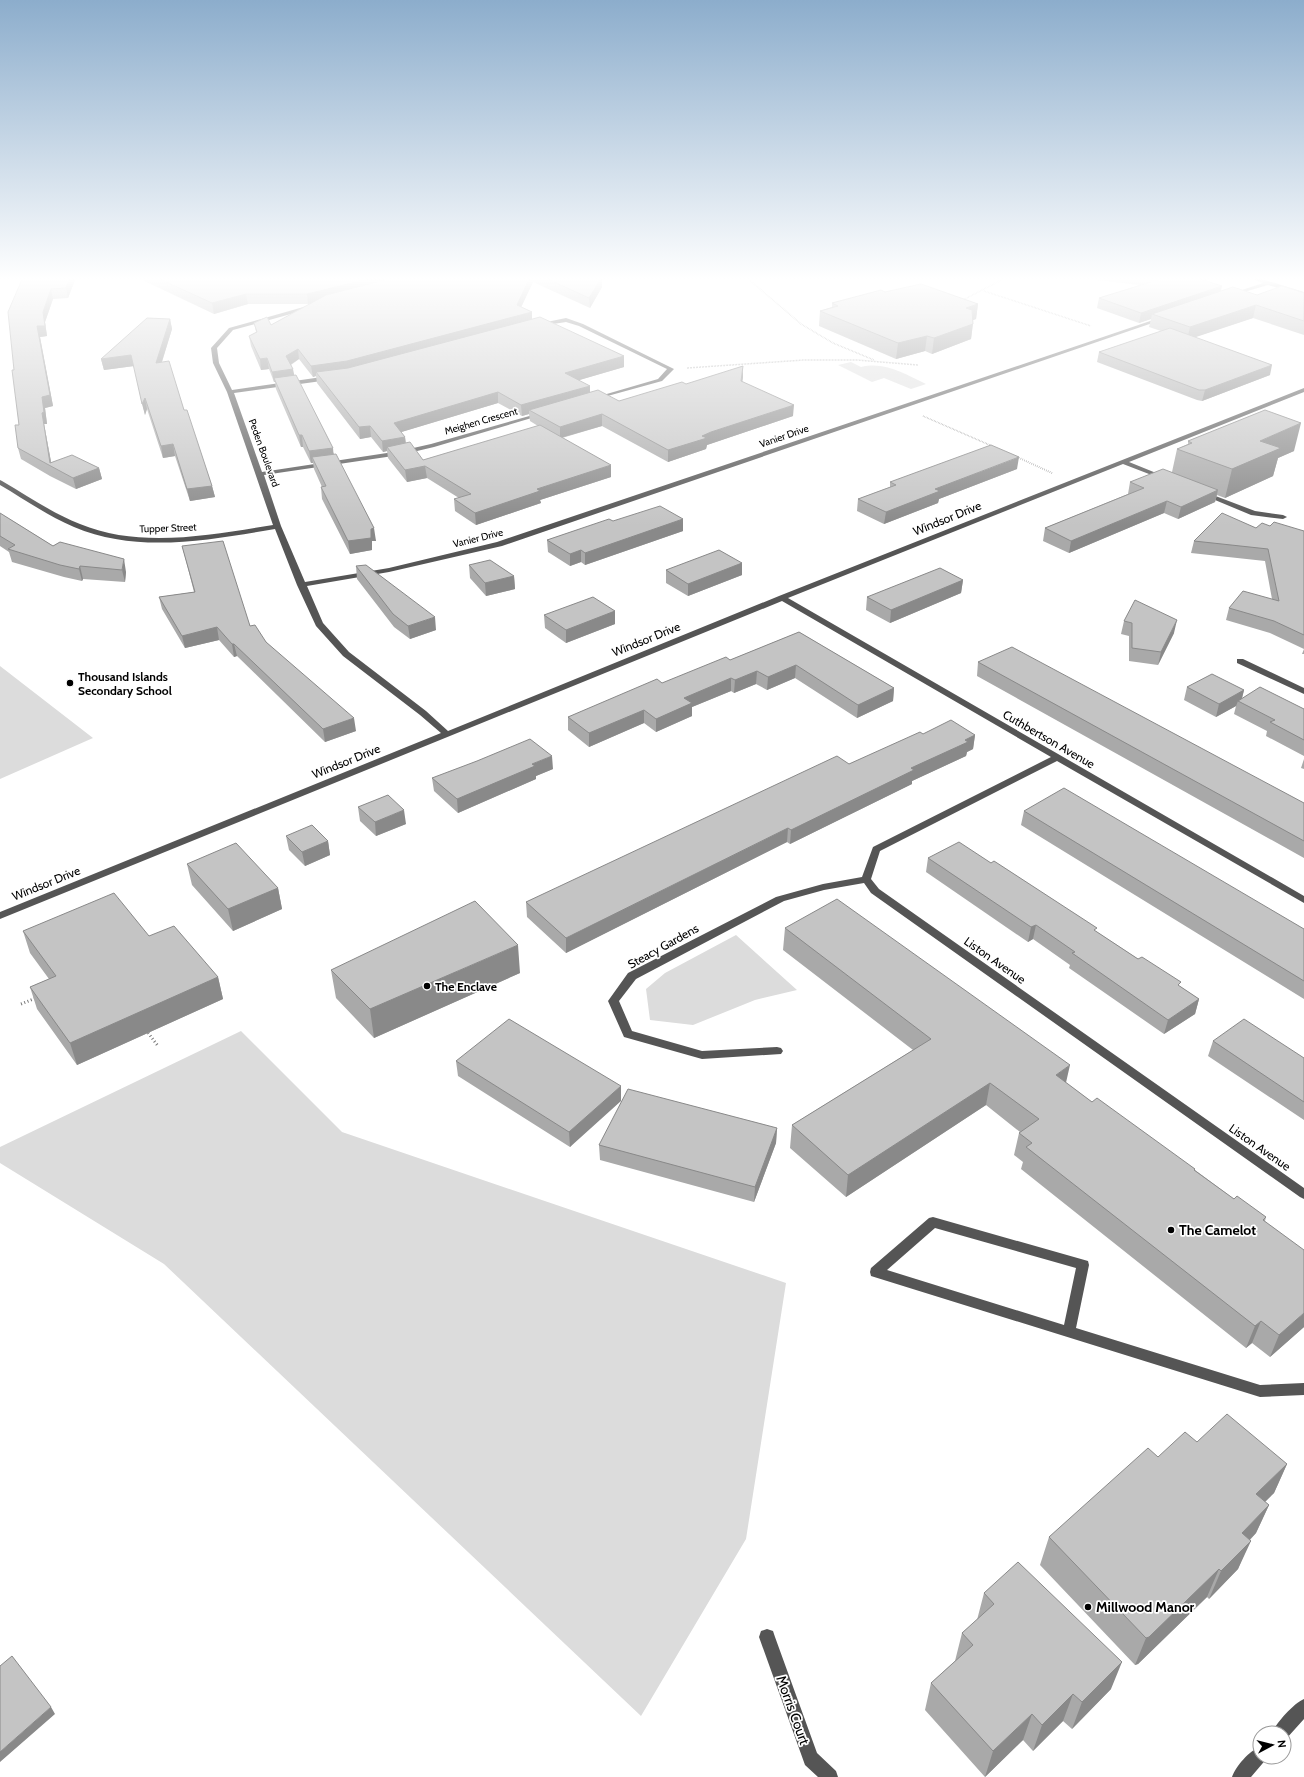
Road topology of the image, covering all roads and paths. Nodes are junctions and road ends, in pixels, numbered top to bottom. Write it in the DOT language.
graph roads {
  1 [pos="216,360"];
  2 [pos="655,360"];
  3 [pos="872,360"];
  4 [pos="1040,360"];
  5 [pos="877,362"];
  6 [pos="918,365"];
  7 [pos="672,369"];
  8 [pos="334,377"];
  9 [pos="1304,390"];
  10 [pos="230,392"];
  11 [pos="584,402"];
  12 [pos="902,407"];
  13 [pos="546,413"];
  14 [pos="993,446"];
  15 [pos="1014,456"];
  16 [pos="1123,462"];
  17 [pos="260,474"];
  18 [pos="0,482"];
  19 [pos="1073,482"];
  20 [pos="1174,482"];
  21 [pos="1196,490"];
  22 [pos="1283,517"];
  23 [pos="277,526"];
  24 [pos="301,585"];
  25 [pos="782,598"];
  26 [pos="1240,661"];
  27 [pos="1304,691"];
  28 [pos="447,734"];
  29 [pos="1056,758"];
  30 [pos="866,879"];
  31 [pos="1304,900"];
  32 [pos="0,916"];
  33 [pos="43,995"];
  34 [pos="21,1004"];
  35 [pos="144,1027"];
  36 [pos="158,1046"];
  37 [pos="777,1051"];
  38 [pos="1304,1194"];
  39 [pos="1069,1332"];
  40 [pos="1304,1389"];
  41 [pos="767,1637"];
  42 [pos="1304,1707"];
  43 [pos="1287,1725"];
  44 [pos="1252,1764"];
  45 [pos="830,1777"];
  46 [pos="1240,1777"];
  1 -- 10 [label="street, Peden Boulevard"];
  2 -- 7 [label="street"];
  3 -- 5 [label="path"];
  4 -- 12 [label="street, Vanier Drive"];
  5 -- 6 [label="path"];
  5 -- 7 [label="path"];
  7 -- 11 [label="street"];
  8 -- 10 [label="street"];
  9 -- 16 [label="street, Windsor Drive"];
  10 -- 17 [label="street, Peden Boulevard"];
  12 -- 14 [label="path"];
  12 -- 24 [label="street, Vanier Drive"];
  13 -- 17 [label="street, Meighen Crescent"];
  15 -- 19 [label="path"];
  16 -- 19 [label="street, Windsor Drive"];
  16 -- 20 [label="street"];
  17 -- 23 [label="street, Peden Boulevard"];
  18 -- 23 [label="street, Tupper Street"];
  19 -- 25 [label="street, Windsor Drive"];
  21 -- 22 [label="street"];
  23 -- 24 [label="street, Peden Boulevard"];
  24 -- 28 [label="street, Peden Boulevard"];
  25 -- 28 [label="street, Windsor Drive"];
  25 -- 29 [label="street, Cuthbertson Avenue"];
  26 -- 27 [label="street"];
  28 -- 32 [label="street, Windsor Drive"];
  29 -- 30 [label="street"];
  29 -- 31 [label="street, Cuthbertson Avenue"];
  30 -- 37 [label="street, Steacy Gardens"];
  30 -- 38 [label="street, Liston Avenue"];
  33 -- 34 [label="path"];
  35 -- 36 [label="path"];
  39 -- 39 [label="street"];
  39 -- 40 [label="street"];
  41 -- 45 [label="street, Morris Court"];
  42 -- 43 [label="street"];
  44 -- 46 [label="street"];
}
